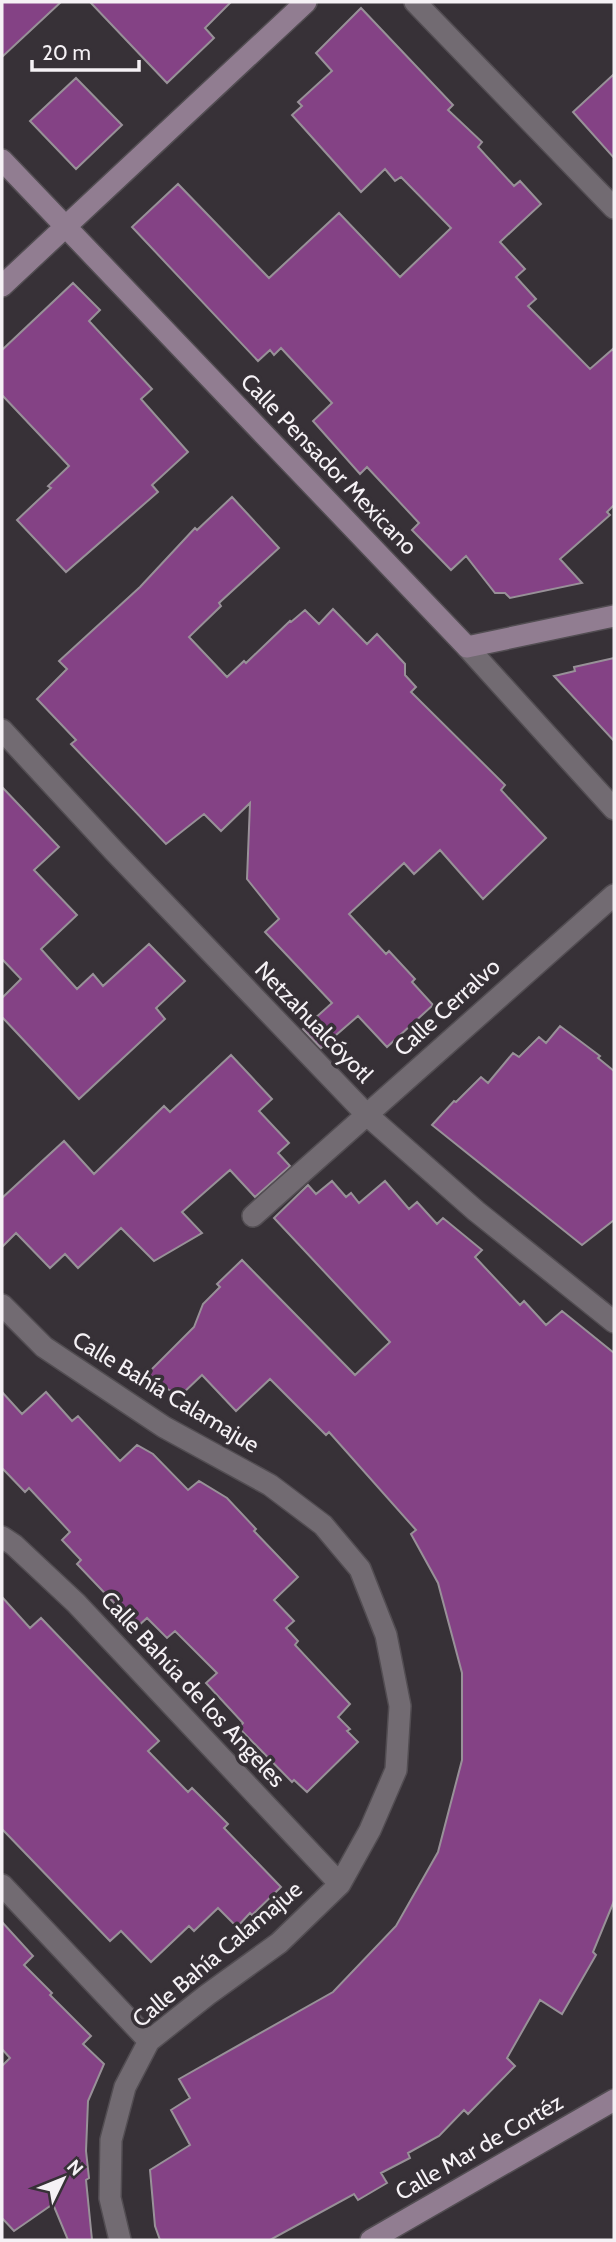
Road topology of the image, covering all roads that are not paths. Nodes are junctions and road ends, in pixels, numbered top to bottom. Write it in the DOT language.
graph roads {
  1 [pos="306,2"];
  2 [pos="415,2"];
  3 [pos="2,160"];
  4 [pos="614,208"];
  5 [pos="65,227"];
  6 [pos="2,286"];
  7 [pos="614,616"];
  8 [pos="467,647"];
  9 [pos="2,730"];
  10 [pos="614,808"];
  11 [pos="614,895"];
  12 [pos="366,1114"];
  13 [pos="253,1216"];
  14 [pos="2,1305"];
  15 [pos="614,1322"];
  16 [pos="2,1537"];
  17 [pos="340,1884"];
  18 [pos="2,1885"];
  19 [pos="149,2041"];
  20 [pos="614,2100"];
  21 [pos="120,2240"];
  22 [pos="370,2240"];
  1 -- 5 [label="main road"];
  2 -- 4 [label="street"];
  3 -- 5 [label="main road, Calle Pensador Mexicano"];
  5 -- 6 [label="main road"];
  5 -- 8 [label="main road, Calle Pensador Mexicano"];
  7 -- 8 [label="main road"];
  8 -- 10 [label="street, Calle Pensador Mexicano"];
  9 -- 12 [label="street, Netzahualcóyotl"];
  11 -- 12 [label="street, Calle Cerralvo"];
  12 -- 13 [label="street, Calle Cerralvo"];
  12 -- 15 [label="street, Netzahualcóyotl"];
  14 -- 17 [label="street, Calle Bahía Calamajue"];
  16 -- 17 [label="street, Calle Bahúa de los Angeles"];
  17 -- 19 [label="street, Calle Bahía Calamajue"];
  18 -- 19 [label="street"];
  19 -- 21 [label="street, Calle Bahía Calamajue"];
  20 -- 22 [label="main road, Calle Mar de Cortéz"];
}
